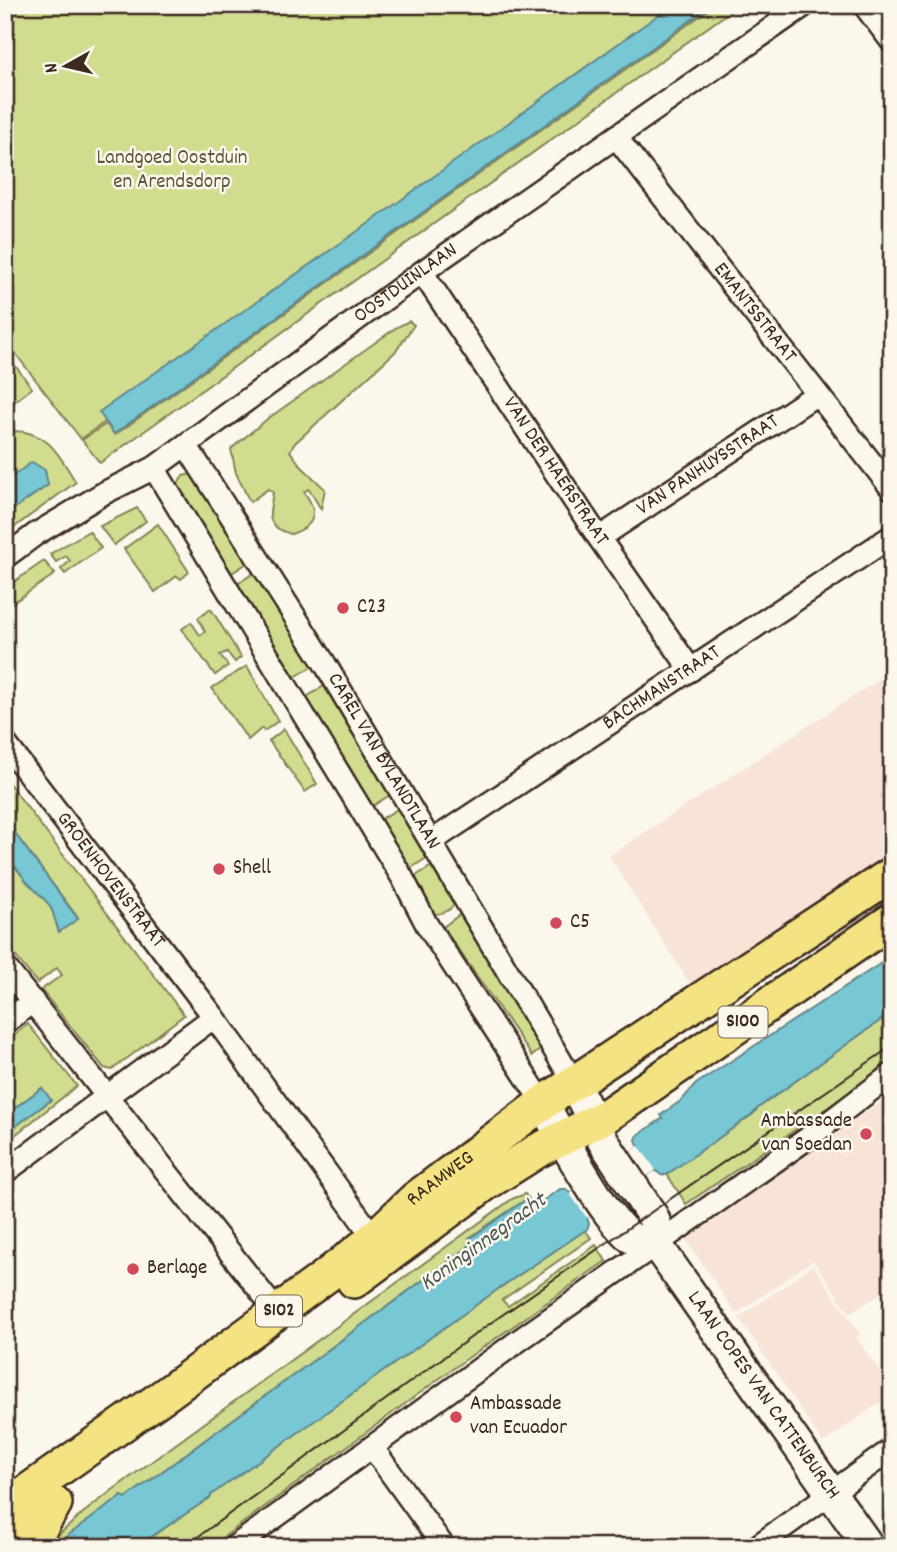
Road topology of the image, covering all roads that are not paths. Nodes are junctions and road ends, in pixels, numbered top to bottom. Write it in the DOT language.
graph roads {
  1 [pos="805,5"];
  2 [pos="864,5"];
  3 [pos="892,41"];
  4 [pos="616,137"];
  5 [pos="422,272"];
  6 [pos="817,394"];
  7 [pos="186,445"];
  8 [pos="154,468"];
  9 [pos="892,489"];
  10 [pos="892,537"];
  11 [pos="599,538"];
  12 [pos="5,557"];
  13 [pos="691,670"];
  14 [pos="5,743"];
  15 [pos="432,841"];
  16 [pos="892,874"];
  17 [pos="892,920"];
  18 [pos="5,967"];
  19 [pos="33,1001"];
  20 [pos="214,1017"];
  21 [pos="5,1023"];
  22 [pos="892,1074"];
  23 [pos="107,1095"];
  24 [pos="543,1104"];
  25 [pos="584,1104"];
  26 [pos="562,1137"];
  27 [pos="5,1172"];
  28 [pos="374,1238"];
  29 [pos="656,1244"];
  30 [pos="277,1312"];
  31 [pos="372,1447"];
  32 [pos="892,1449"];
  33 [pos="831,1493"];
  34 [pos="60,1495"];
  35 [pos="5,1507"];
  36 [pos="5,1533"];
  37 [pos="29,1547"];
  38 [pos="234,1547"];
  39 [pos="444,1547"];
  40 [pos="756,1547"];
  41 [pos="869,1547"];
  1 -- 4 [label="street, OOSTDUINLAAN"];
  2 -- 3 [label="street"];
  4 -- 5 [label="street, OOSTDUINLAAN"];
  4 -- 6 [label="street, EMANTSSTRAAT"];
  5 -- 7 [label="street, OOSTDUINLAAN"];
  5 -- 11 [label="street, VAN DER HAERSTRAAT"];
  6 -- 9 [label="street, EMANTSSTRAAT"];
  6 -- 11 [label="street, VAN PANHUYSSTRAAT"];
  7 -- 8 [label="street, OOSTDUINLAAN"];
  7 -- 15 [label="street, CAREL VAN BYLANDTLAAN"];
  8 -- 12 [label="street, OOSTDUINLAAN"];
  8 -- 24 [label="street, CAREL VAN BYLANDTLAAN"];
  10 -- 13 [label="street, BACHMANSTRAAT"];
  11 -- 13 [label="street, VAN DER HAERSTRAAT"];
  13 -- 15 [label="street, BACHMANSTRAAT"];
  14 -- 20 [label="street, GROENHOVENSTRAAT"];
  15 -- 25 [label="street, CAREL VAN BYLANDTLAAN"];
  16 -- 25 [label="main road, RAAMWEG / S100"];
  17 -- 25 [label="main road, RAAMWEG / S100"];
  18 -- 19 [label="street"];
  19 -- 21 [label="street"];
  19 -- 23 [label="street"];
  20 -- 23 [label="street"];
  20 -- 28 [label="street, GROENHOVENSTRAAT"];
  22 -- 29 [label="street"];
  23 -- 27 [label="street"];
  23 -- 30 [label="street"];
  24 -- 25 [label="main road, RAAMWEG / S100"];
  24 -- 26 [label="main road, LAAN COPES VAN CATTENBURCH"];
  24 -- 28 [label="main road, RAAMWEG / S102"];
  25 -- 26 [label="main road, RAAMWEG / S100"];
  25 -- 29 [label="main road, LAAN COPES VAN CATTENBURCH"];
  26 -- 29 [label="main road, LAAN COPES VAN CATTENBURCH"];
  26 -- 34 [label="main road, RAAMWEG / S102"];
  28 -- 30 [label="main road, RAAMWEG / S102"];
  29 -- 31 [label="street"];
  29 -- 33 [label="main road, LAAN COPES VAN CATTENBURCH"];
  30 -- 35 [label="main road, RAAMWEG / S102"];
  31 -- 38 [label="street"];
  31 -- 39 [label="street"];
  32 -- 33 [label="street"];
  33 -- 40 [label="street"];
  33 -- 41 [label="main road, LAAN COPES VAN CATTENBURCH"];
  34 -- 36 [label="main road, RAAMWEG / S102"];
  34 -- 37 [label="main road"];
}
